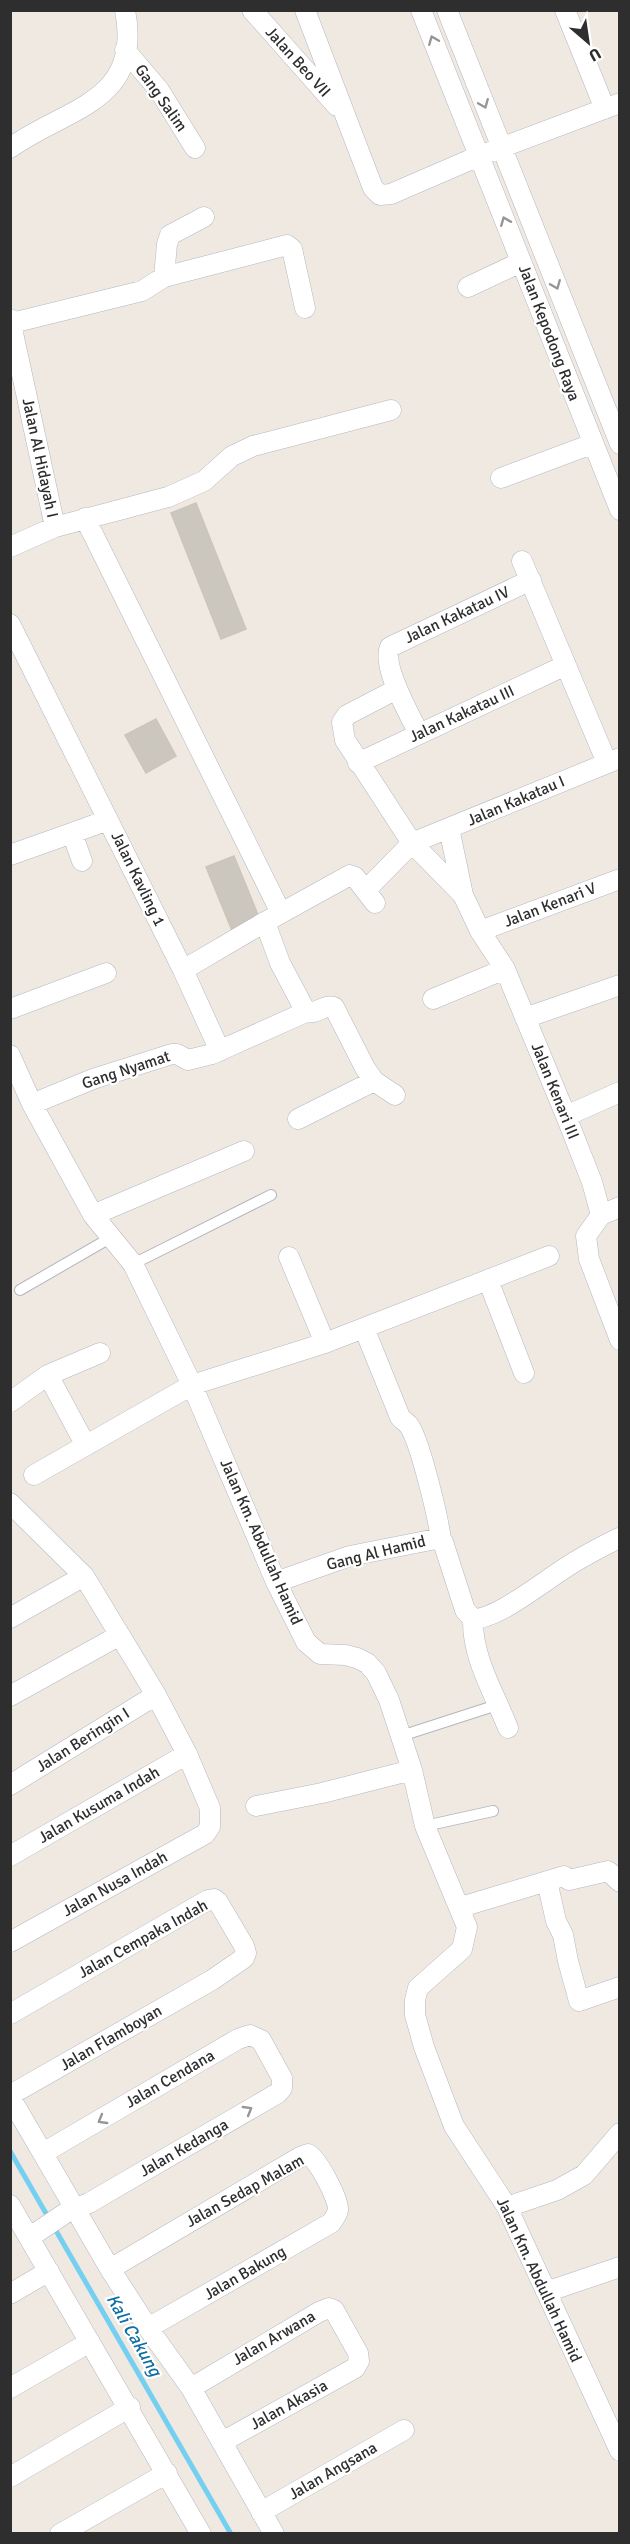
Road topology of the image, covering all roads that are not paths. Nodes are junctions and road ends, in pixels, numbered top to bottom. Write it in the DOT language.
graph roads {
  1 [pos="125,10"];
  2 [pos="252,10"];
  3 [pos="304,10"];
  4 [pos="421,10"];
  5 [pos="447,10"];
  6 [pos="569,12"];
  7 [pos="125,50"];
  8 [pos="612,106"];
  9 [pos="345,114"];
  10 [pos="10,148"];
  11 [pos="195,148"];
  12 [pos="502,148"];
  13 [pos="479,156"];
  14 [pos="204,217"];
  15 [pos="521,262"];
  16 [pos="165,277"];
  17 [pos="468,287"];
  18 [pos="305,308"];
  19 [pos="11,321"];
  20 [pos="391,410"];
  21 [pos="618,437"];
  22 [pos="592,444"];
  23 [pos="501,478"];
  24 [pos="620,510"];
  25 [pos="85,518"];
  26 [pos="55,527"];
  27 [pos="10,547"];
  28 [pos="522,561"];
  29 [pos="531,580"];
  30 [pos="10,624"];
  31 [pos="566,665"];
  32 [pos="397,689"];
  33 [pos="419,734"];
  34 [pos="613,760"];
  35 [pos="358,763"];
  36 [pos="108,820"];
  37 [pos="449,828"];
  38 [pos="72,833"];
  39 [pos="412,843"];
  40 [pos="10,855"];
  41 [pos="82,861"];
  42 [pos="620,879"];
  43 [pos="463,895"];
  44 [pos="273,917"];
  45 [pos="480,931"];
  46 [pos="505,969"];
  47 [pos="183,970"];
  48 [pos="106,973"];
  49 [pos="620,985"];
  50 [pos="433,999"];
  51 [pos="10,1009"];
  52 [pos="306,1012"];
  53 [pos="525,1018"];
  54 [pos="220,1051"];
  55 [pos="10,1055"];
  56 [pos="374,1081"];
  57 [pos="620,1092"];
  58 [pos="395,1095"];
  59 [pos="32,1104"];
  60 [pos="566,1116"];
  61 [pos="298,1119"];
  62 [pos="244,1150"];
  63 [pos="271,1195"];
  64 [pos="620,1207"];
  65 [pos="93,1215"];
  66 [pos="601,1215"];
  67 [pos="110,1238"];
  68 [pos="289,1257"];
  69 [pos="549,1257"];
  70 [pos="134,1264"];
  71 [pos="488,1280"];
  72 [pos="20,1290"];
  73 [pos="364,1328"];
  74 [pos="618,1329"];
  75 [pos="325,1343"];
  76 [pos="100,1353"];
  77 [pos="524,1373"];
  78 [pos="48,1375"];
  79 [pos="192,1385"];
  80 [pos="10,1402"];
  81 [pos="85,1444"];
  82 [pos="34,1475"];
  83 [pos="10,1503"];
  84 [pos="619,1538"];
  85 [pos="441,1540"];
  86 [pos="84,1576"];
  87 [pos="276,1582"];
  88 [pos="10,1618"];
  89 [pos="474,1618"];
  90 [pos="120,1635"];
  91 [pos="156,1695"];
  92 [pos="10,1696"];
  93 [pos="497,1705"];
  94 [pos="508,1728"];
  95 [pos="401,1736"];
  96 [pos="188,1754"];
  97 [pos="412,1770"];
  98 [pos="10,1785"];
  99 [pos="256,1806"];
  100 [pos="493,1811"];
  101 [pos="425,1826"];
  102 [pos="10,1856"];
  103 [pos="548,1881"];
  104 [pos="620,1882"];
  105 [pos="461,1907"];
  106 [pos="10,1942"];
  107 [pos="212,1980"];
  108 [pos="620,1987"];
  109 [pos="10,2014"];
  110 [pos="282,2078"];
  111 [pos="10,2096"];
  112 [pos="620,2133"];
  113 [pos="43,2153"];
  114 [pos="11,2206"];
  115 [pos="507,2207"];
  116 [pos="72,2211"];
  117 [pos="337,2213"];
  118 [pos="35,2233"];
  119 [pos="117,2265"];
  120 [pos="620,2267"];
  121 [pos="49,2271"];
  122 [pos="546,2292"];
  123 [pos="10,2294"];
  124 [pos="148,2328"];
  125 [pos="90,2342"];
  126 [pos="355,2368"];
  127 [pos="10,2388"];
  128 [pos="191,2388"];
  129 [pos="130,2407"];
  130 [pos="404,2430"];
  131 [pos="222,2442"];
  132 [pos="620,2451"];
  133 [pos="166,2473"];
  134 [pos="10,2477"];
  135 [pos="261,2512"];
  136 [pos="60,2534"];
  137 [pos="201,2534"];
  138 [pos="274,2534"];
  1 -- 7 [label="street"];
  2 -- 9 [label="street, Jalan Beo VII"];
  3 -- 9 [label="street"];
  13 -- 4 [label="street, Jalan Kepodong Raya, one-way"];
  5 -- 12 [label="street, Jalan Kepodong Raya, one-way"];
  6 -- 8 [label="street"];
  7 -- 10 [label="street"];
  7 -- 11 [label="street, Gang Salim"];
  8 -- 12 [label="street"];
  9 -- 13 [label="street"];
  12 -- 13 [label="street"];
  12 -- 21 [label="street, Jalan Kepodong Raya, one-way"];
  15 -- 13 [label="street, Jalan Kepodong Raya, one-way"];
  14 -- 16 [label="street"];
  15 -- 17 [label="street"];
  15 -- 22 [label="street, Jalan Kepodong Raya"];
  16 -- 18 [label="street"];
  16 -- 19 [label="street"];
  19 -- 26 [label="street, Jalan Al Hidayah I"];
  20 -- 25 [label="street"];
  22 -- 23 [label="street"];
  22 -- 24 [label="street, Jalan Kepodong Raya"];
  25 -- 26 [label="street"];
  25 -- 44 [label="street"];
  26 -- 27 [label="street"];
  28 -- 29 [label="street"];
  29 -- 31 [label="street"];
  29 -- 32 [label="street, Jalan Kakatau IV"];
  30 -- 36 [label="street, Jalan Kavling 1"];
  31 -- 33 [label="street, Jalan Kakatau III"];
  31 -- 34 [label="street"];
  32 -- 33 [label="street, Jalan Kakatau IV"];
  32 -- 35 [label="street"];
  33 -- 35 [label="street, Jalan Kakatau III"];
  34 -- 37 [label="street, Jalan Kakatau I"];
  35 -- 39 [label="street"];
  36 -- 38 [label="street"];
  36 -- 47 [label="street, Jalan Kavling 1"];
  37 -- 39 [label="street, Jalan Kakatau I"];
  37 -- 43 [label="street, Jalan Kenari III"];
  38 -- 40 [label="street"];
  38 -- 41 [label="street"];
  39 -- 43 [label="street, Jalan Kenari III"];
  39 -- 44 [label="street"];
  42 -- 45 [label="street, Jalan Kenari V"];
  43 -- 45 [label="street, Jalan Kenari III"];
  44 -- 47 [label="street"];
  44 -- 52 [label="street"];
  45 -- 46 [label="street, Jalan Kenari III"];
  46 -- 50 [label="street"];
  46 -- 53 [label="street, Jalan Kenari III"];
  47 -- 54 [label="street, Jalan Kavling 1"];
  48 -- 51 [label="street"];
  49 -- 53 [label="street"];
  52 -- 54 [label="street"];
  52 -- 56 [label="street"];
  53 -- 60 [label="street, Jalan Kenari III"];
  54 -- 59 [label="street, Gang Nyamat"];
  55 -- 59 [label="street, Jalan Km. Abdullah Hamid"];
  56 -- 58 [label="street"];
  56 -- 61 [label="street"];
  57 -- 60 [label="street"];
  59 -- 65 [label="street, Jalan Km. Abdullah Hamid"];
  60 -- 66 [label="street, Jalan Kenari III"];
  62 -- 65 [label="street"];
  63 -- 70 [label="lane"];
  64 -- 66 [label="street"];
  65 -- 67 [label="street, Jalan Km. Abdullah Hamid"];
  66 -- 74 [label="street"];
  67 -- 70 [label="street, Jalan Km. Abdullah Hamid"];
  67 -- 72 [label="lane"];
  68 -- 75 [label="street"];
  69 -- 71 [label="street"];
  70 -- 79 [label="street, Jalan Km. Abdullah Hamid"];
  71 -- 73 [label="street"];
  71 -- 77 [label="street"];
  73 -- 75 [label="street"];
  73 -- 85 [label="street"];
  75 -- 79 [label="street"];
  76 -- 78 [label="street"];
  78 -- 80 [label="street"];
  78 -- 81 [label="street"];
  79 -- 81 [label="street"];
  79 -- 87 [label="street, Jalan Km. Abdullah Hamid"];
  81 -- 82 [label="street"];
  83 -- 86 [label="street"];
  84 -- 89 [label="street"];
  85 -- 87 [label="street, Gang Al Hamid"];
  85 -- 89 [label="street, Gang Al Hamid"];
  86 -- 88 [label="street"];
  86 -- 90 [label="street"];
  87 -- 95 [label="street, Jalan Km. Abdullah Hamid"];
  89 -- 93 [label="street"];
  90 -- 91 [label="street"];
  90 -- 92 [label="street"];
  91 -- 96 [label="street"];
  91 -- 98 [label="street, Jalan Beringin I"];
  93 -- 94 [label="street"];
  93 -- 95 [label="lane"];
  95 -- 97 [label="street, Jalan Km. Abdullah Hamid"];
  96 -- 102 [label="street, Jalan Kusuma Indah"];
  96 -- 106 [label="street, Jalan Nusa Indah"];
  97 -- 99 [label="street"];
  97 -- 101 [label="street, Jalan Km. Abdullah Hamid"];
  100 -- 101 [label="lane"];
  101 -- 105 [label="street, Jalan Km. Abdullah Hamid"];
  103 -- 104 [label="street"];
  103 -- 105 [label="street"];
  103 -- 108 [label="street"];
  105 -- 115 [label="street, Jalan Km. Abdullah Hamid"];
  107 -- 109 [label="street, Jalan Cempaka Indah"];
  107 -- 111 [label="street, Jalan Flamboyan"];
  110 -- 113 [label="street, Jalan Cendana, one-way"];
  116 -- 110 [label="street, Jalan Kedanga, one-way"];
  111 -- 113 [label="street"];
  112 -- 115 [label="street"];
  113 -- 116 [label="street"];
  114 -- 118 [label="street"];
  115 -- 122 [label="street, Jalan Km. Abdullah Hamid"];
  116 -- 118 [label="street, Jalan Kedanga"];
  116 -- 119 [label="street"];
  117 -- 119 [label="street, Jalan Sedap Malam"];
  117 -- 124 [label="street, Jalan Bakung"];
  118 -- 121 [label="street"];
  119 -- 124 [label="street"];
  120 -- 122 [label="street"];
  121 -- 123 [label="street"];
  121 -- 125 [label="street"];
  122 -- 132 [label="street, Jalan Km. Abdullah Hamid"];
  124 -- 128 [label="street"];
  125 -- 127 [label="street"];
  125 -- 129 [label="street"];
  126 -- 128 [label="street, Jalan Arwana"];
  126 -- 131 [label="street, Jalan Akasia"];
  128 -- 131 [label="street"];
  129 -- 133 [label="street"];
  129 -- 134 [label="street"];
  130 -- 135 [label="street, Jalan Angsana"];
  131 -- 135 [label="street"];
  133 -- 136 [label="street"];
  133 -- 137 [label="street"];
  135 -- 138 [label="street"];
}
